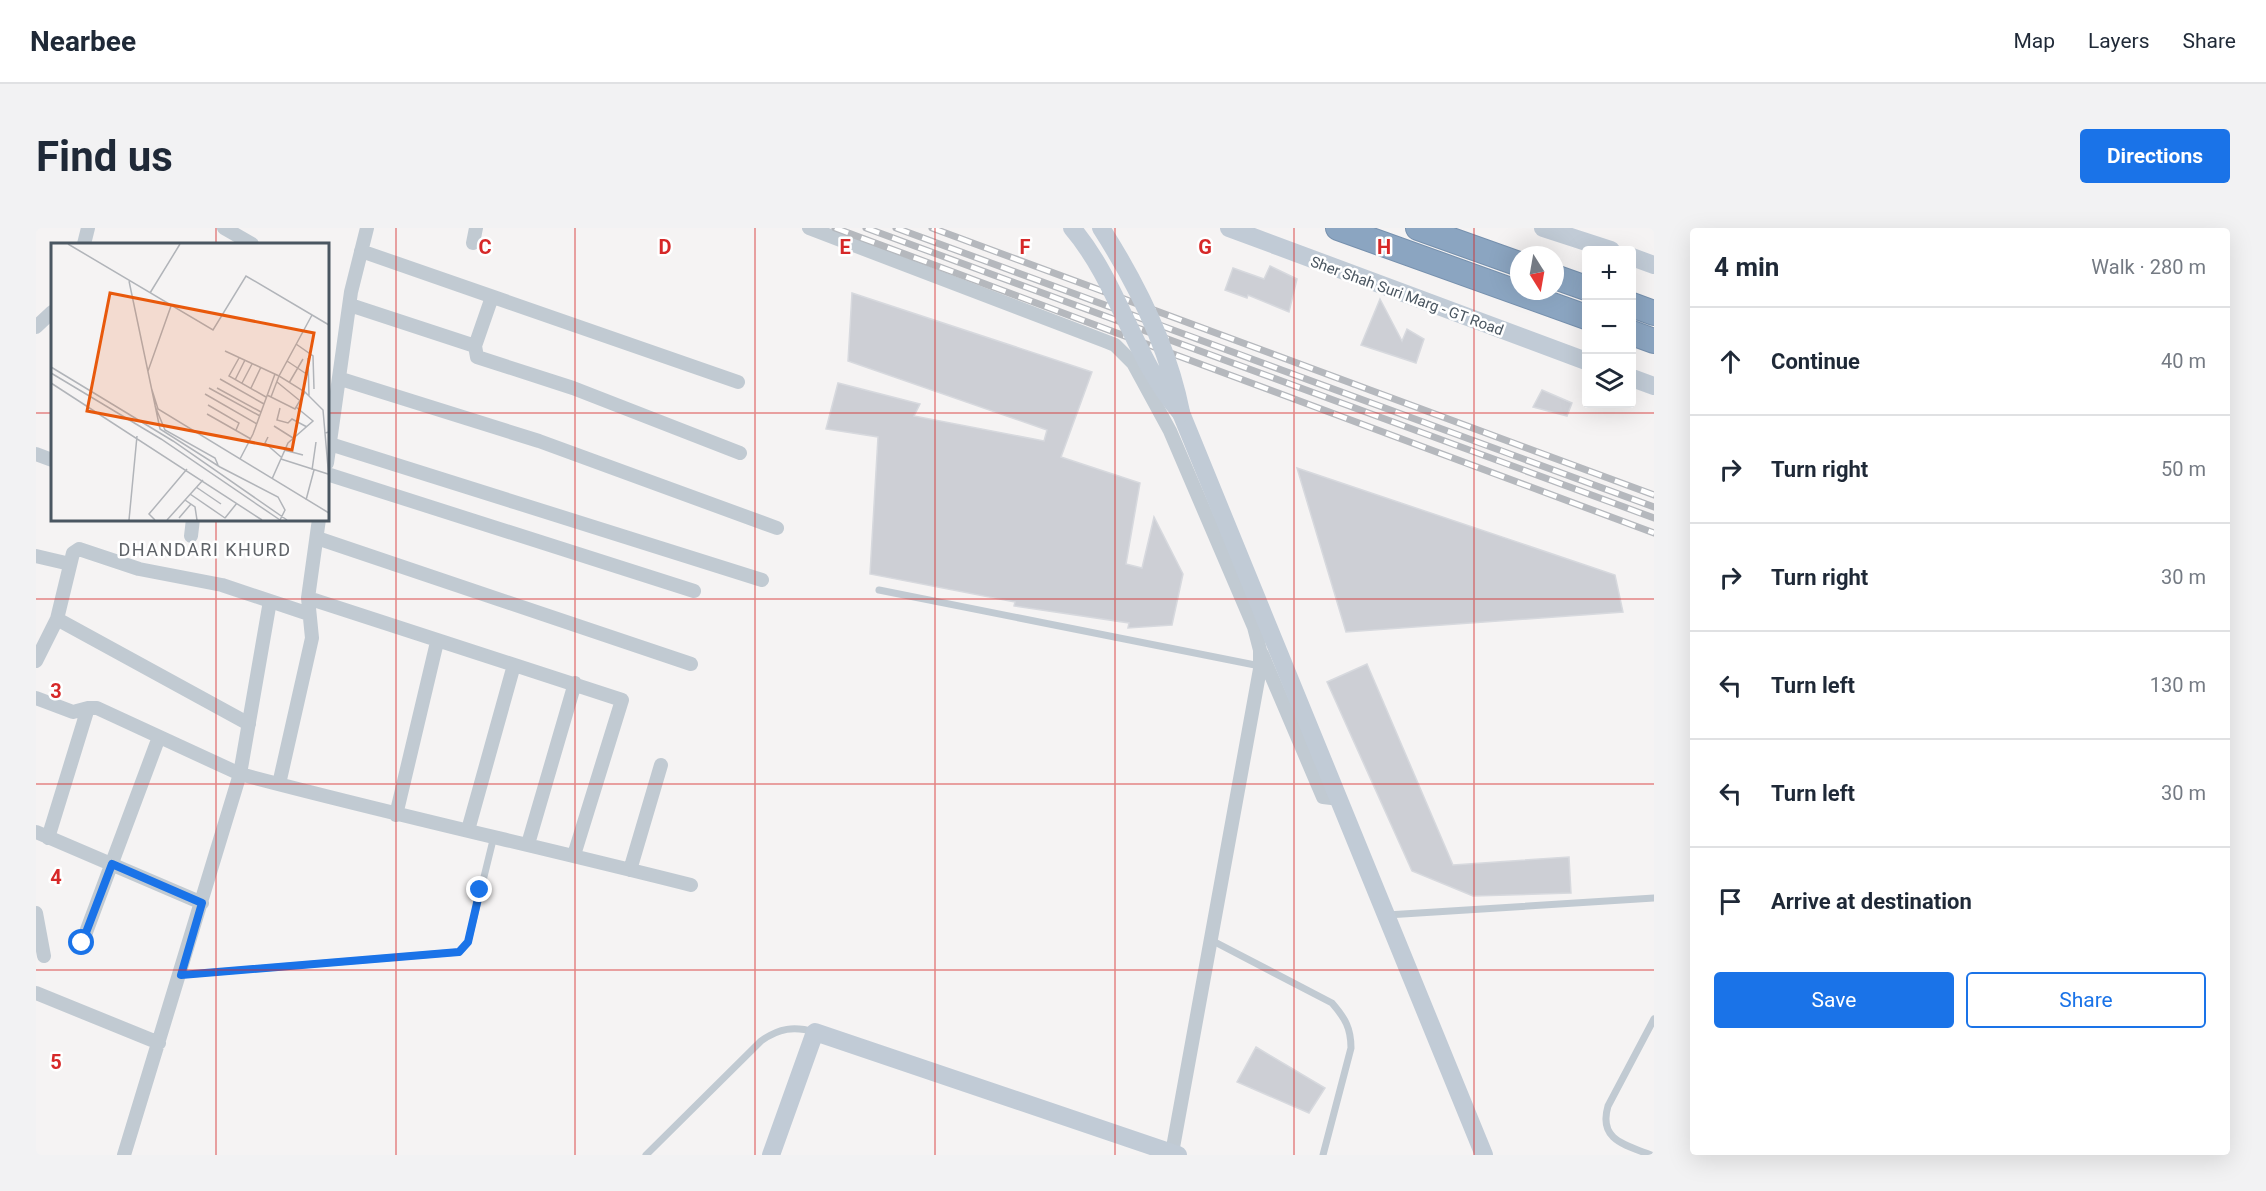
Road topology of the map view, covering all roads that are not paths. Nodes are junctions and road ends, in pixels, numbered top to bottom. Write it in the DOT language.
graph roads {
  1 [pos="88,228"];
  2 [pos="224,228"];
  3 [pos="367,228"];
  4 [pos="476,228"];
  5 [pos="809,228"];
  6 [pos="1072,228"];
  7 [pos="1101,228"];
  8 [pos="1229,228"];
  9 [pos="1338,228"];
  10 [pos="1418,228"];
  11 [pos="1543,228"];
  12 [pos="84,243"];
  13 [pos="250,243"];
  14 [pos="473,243"];
  15 [pos="1599,246"];
  16 [pos="361,251"];
  17 [pos="1636,258"];
  18 [pos="1510,261"];
  19 [pos="1654,265"];
  20 [pos="1564,280"];
  21 [pos="1582,286"];
  22 [pos="492,297"];
  23 [pos="350,305"];
  24 [pos="1636,306"];
  25 [pos="1654,313"];
  26 [pos="1582,315"];
  27 [pos="1636,334"];
  28 [pos="1654,341"];
  29 [pos="475,346"];
  30 [pos="1582,360"];
  31 [pos="341,379"];
  32 [pos="1636,379"];
  33 [pos="738,382"];
  34 [pos="1654,386"];
  35 [pos="1182,413"];
  36 [pos="330,444"];
  37 [pos="740,453"];
  38 [pos="36,454"];
  39 [pos="328,457"];
  40 [pos="51,460"];
  41 [pos="328,474"];
  42 [pos="193,520"];
  43 [pos="319,520"];
  44 [pos="777,528"];
  45 [pos="191,536"];
  46 [pos="317,538"];
  47 [pos="36,556"];
  48 [pos="70,564"];
  49 [pos="762,580"];
  50 [pos="879,590"];
  51 [pos="694,591"];
  52 [pos="308,598"];
  53 [pos="270,601"];
  54 [pos="309,614"];
  55 [pos="57,619"];
  56 [pos="437,642"];
  57 [pos="1260,650"];
  58 [pos="36,661"];
  59 [pos="691,664"];
  60 [pos="514,665"];
  61 [pos="1260,666"];
  62 [pos="575,683"];
  63 [pos="36,698"];
  64 [pos="88,708"];
  65 [pos="249,724"];
  66 [pos="159,737"];
  67 [pos="661,765"];
  68 [pos="240,774"];
  69 [pos="279,784"];
  70 [pos="1340,799"];
  71 [pos="396,815"];
  72 [pos="468,830"];
  73 [pos="42,835"];
  74 [pos="494,836"];
  75 [pos="528,844"];
  76 [pos="574,855"];
  77 [pos="112,864"];
  78 [pos="630,870"];
  79 [pos="691,885"];
  80 [pos="1654,898"];
  81 [pos="202,903"];
  82 [pos="36,913"];
  83 [pos="1387,915"];
  84 [pos="1211,940"];
  85 [pos="82,943"];
  86 [pos="44,956"];
  87 [pos="181,975"];
  88 [pos="36,993"];
  89 [pos="1654,1019"];
  90 [pos="815,1032"];
  91 [pos="159,1043"];
  92 [pos="1165,1153"];
  93 [pos="124,1155"];
  94 [pos="646,1155"];
  95 [pos="771,1155"];
  96 [pos="1323,1155"];
  97 [pos="1484,1155"];
  98 [pos="1651,1155"];
  1 -- 12 [label="street"];
  2 -- 13 [label="street"];
  3 -- 16 [label="street"];
  4 -- 14 [label="street"];
  5 -- 57 [label="street"];
  6 -- 35 [label="street, bridge"];
  7 -- 35 [label="street, bridge"];
  8 -- 30 [label="street, Sher Shah Suri Marg - GT Road"];
  9 -- 26 [label="highway"];
  10 -- 18 [label="highway"];
  11 -- 15 [label="street"];
  16 -- 22 [label="street"];
  16 -- 23 [label="street"];
  17 -- 19 [label="street"];
  20 -- 21 [label="highway"];
  22 -- 29 [label="street"];
  22 -- 33 [label="street"];
  23 -- 29 [label="street"];
  23 -- 31 [label="street"];
  24 -- 25 [label="highway"];
  27 -- 28 [label="highway"];
  29 -- 37 [label="street"];
  31 -- 36 [label="street"];
  31 -- 44 [label="street"];
  32 -- 34 [label="street"];
  35 -- 70 [label="street"];
  36 -- 39 [label="street"];
  36 -- 49 [label="street"];
  38 -- 40 [label="street"];
  41 -- 51 [label="street"];
  42 -- 45 [label="street"];
  43 -- 46 [label="street"];
  46 -- 52 [label="street"];
  46 -- 59 [label="street"];
  47 -- 48 [label="street"];
  48 -- 53 [label="street"];
  48 -- 55 [label="street"];
  50 -- 61 [label="lane"];
  52 -- 54 [label="street"];
  52 -- 56 [label="street"];
  53 -- 54 [label="street"];
  53 -- 65 [label="street"];
  54 -- 69 [label="street"];
  55 -- 58 [label="street"];
  55 -- 65 [label="street"];
  56 -- 60 [label="street"];
  56 -- 71 [label="street"];
  57 -- 61 [label="street"];
  57 -- 70 [label="street"];
  60 -- 62 [label="street"];
  60 -- 72 [label="street"];
  61 -- 84 [label="street"];
  62 -- 75 [label="street"];
  62 -- 76 [label="street"];
  63 -- 64 [label="street"];
  64 -- 66 [label="street"];
  64 -- 73 [label="street"];
  65 -- 68 [label="street"];
  66 -- 68 [label="street"];
  66 -- 77 [label="street"];
  67 -- 78 [label="street"];
  68 -- 69 [label="street"];
  68 -- 81 [label="street"];
  69 -- 71 [label="street"];
  70 -- 83 [label="street"];
  71 -- 72 [label="street"];
  72 -- 74 [label="street"];
  73 -- 77 [label="street"];
  74 -- 75 [label="street"];
  74 -- 87 [label="lane"];
  75 -- 76 [label="street"];
  76 -- 78 [label="street"];
  77 -- 81 [label="street"];
  77 -- 85 [label="street"];
  78 -- 79 [label="street"];
  80 -- 83 [label="lane"];
  81 -- 87 [label="street"];
  82 -- 86 [label="street"];
  83 -- 97 [label="street"];
  84 -- 92 [label="street"];
  84 -- 96 [label="lane"];
  87 -- 91 [label="street"];
  88 -- 91 [label="street"];
  89 -- 98 [label="lane"];
  90 -- 92 [label="street"];
  90 -- 94 [label="lane"];
  90 -- 95 [label="street"];
  91 -- 93 [label="street"];
}
